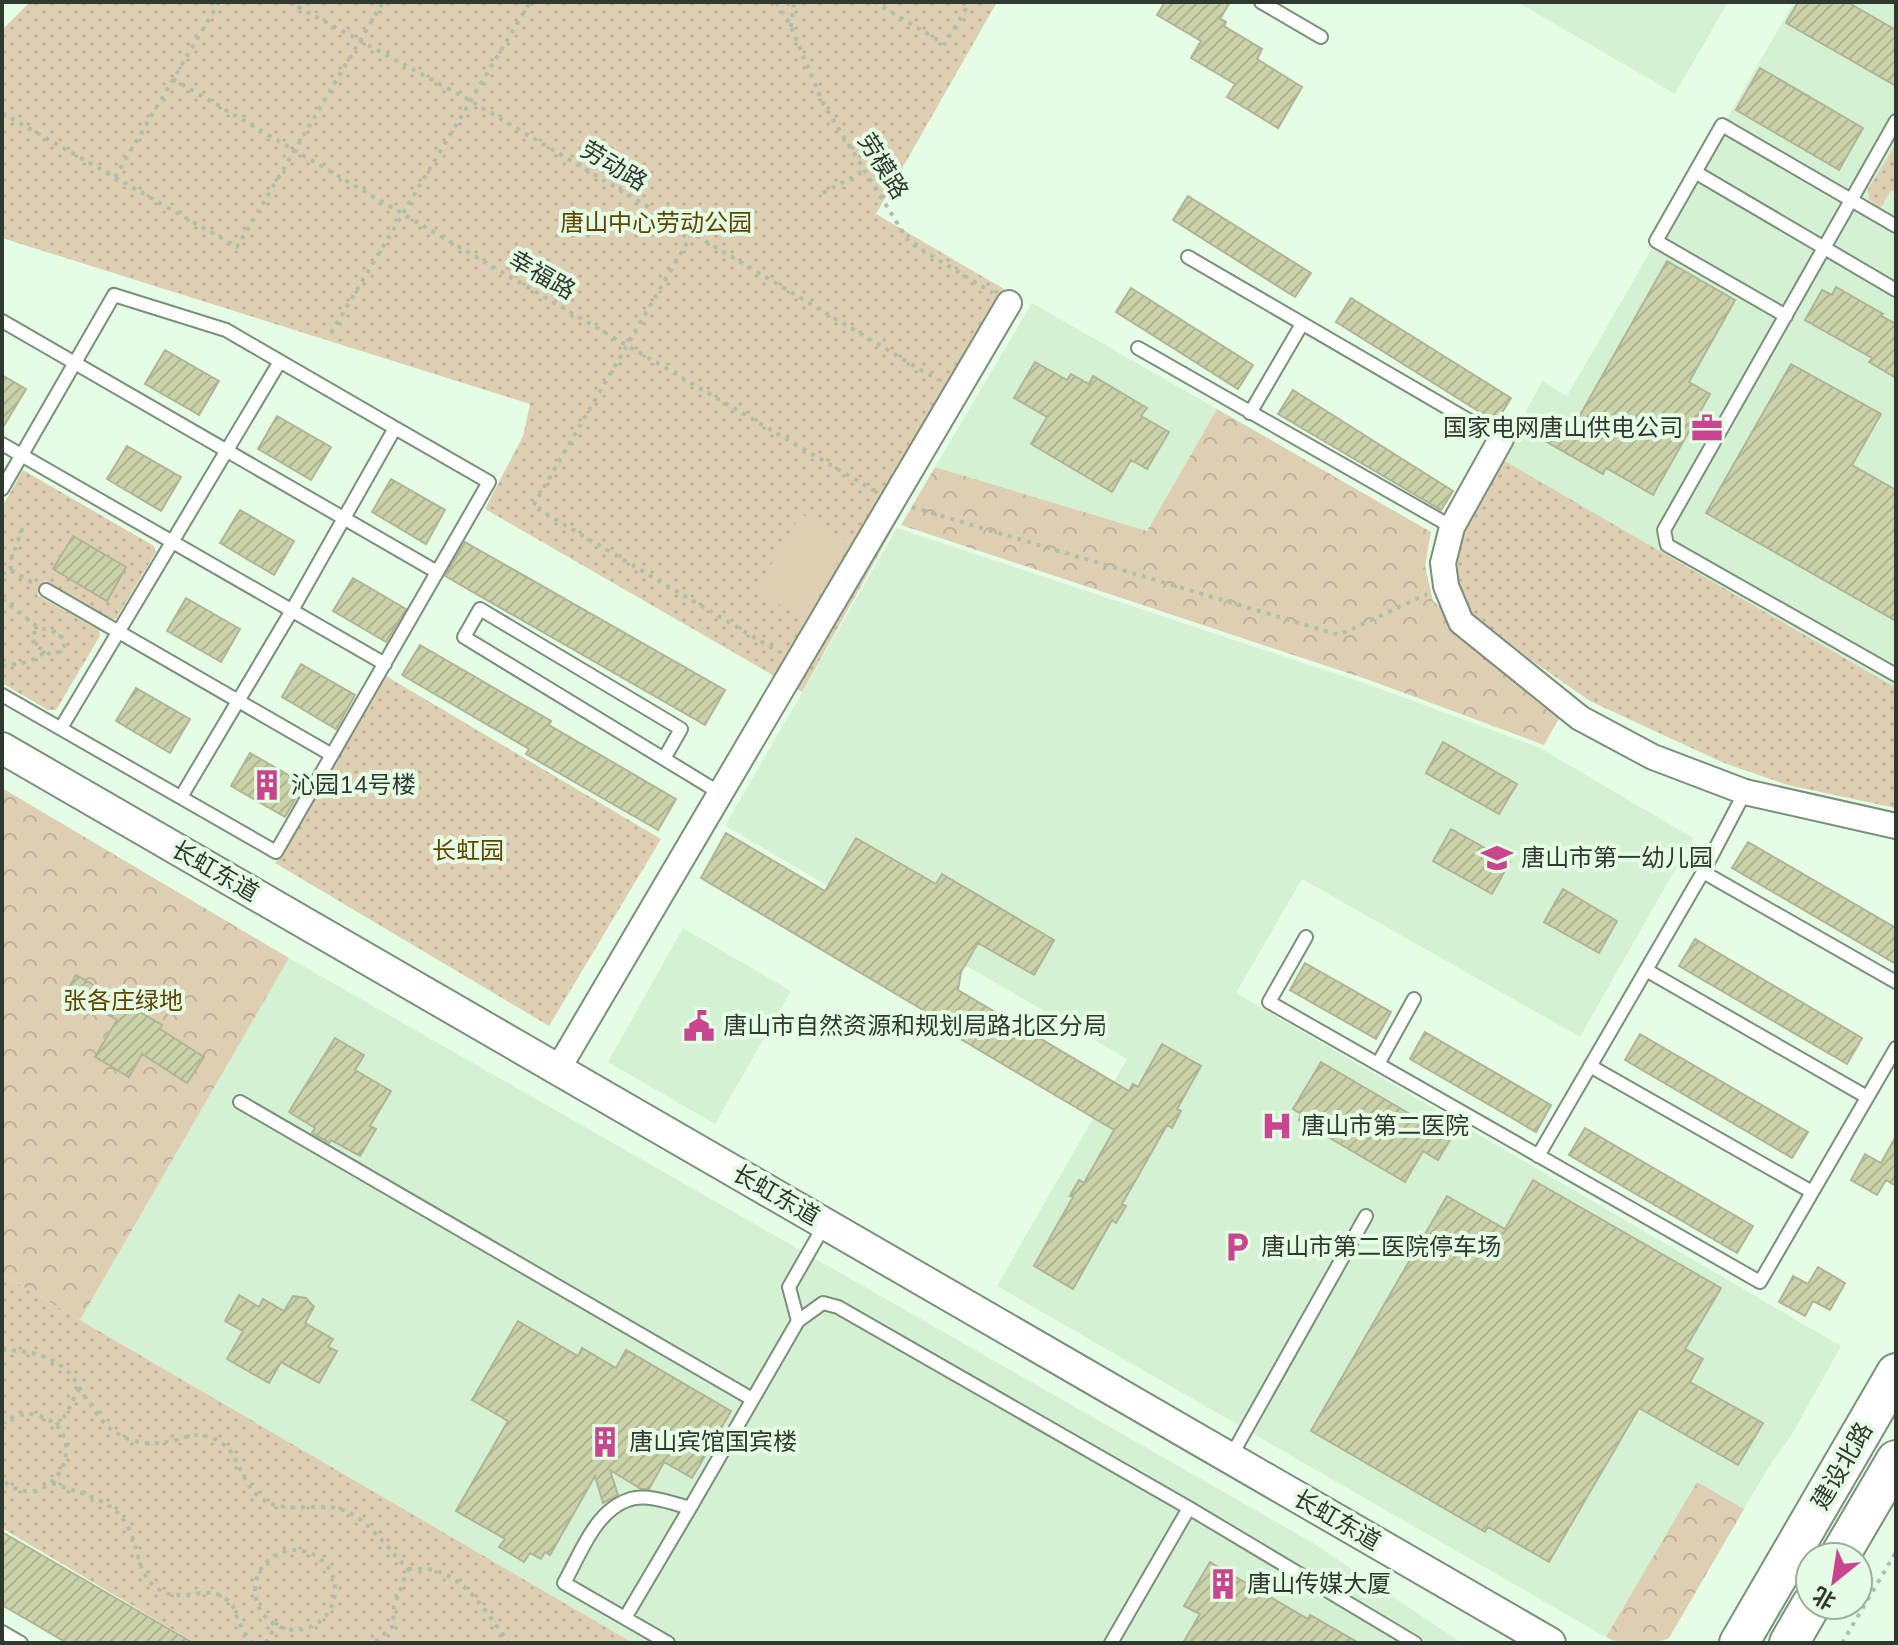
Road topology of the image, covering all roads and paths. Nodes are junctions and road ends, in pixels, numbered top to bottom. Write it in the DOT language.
graph roads {
  1 [pos="219,2"];
  2 [pos="289,2"];
  3 [pos="383,2"];
  4 [pos="530,2"];
  5 [pos="776,2"];
  6 [pos="794,2"];
  7 [pos="874,2"];
  8 [pos="970,2"];
  9 [pos="1261,2"];
  10 [pos="791,27"];
  11 [pos="1321,37"];
  12 [pos="360,41"];
  13 [pos="173,79"];
  14 [pos="471,101"];
  15 [pos="2,113"];
  16 [pos="1895,124"];
  17 [pos="294,151"];
  18 [pos="865,171"];
  19 [pos="1695,172"];
  20 [pos="115,177"];
  21 [pos="823,193"];
  22 [pos="403,214"];
  23 [pos="1896,226"];
  24 [pos="692,234"];
  25 [pos="1188,257"];
  26 [pos="1896,290"];
  27 [pos="1009,303"];
  28 [pos="1786,316"];
  29 [pos="2,321"];
  30 [pos="1302,324"];
  31 [pos="331,333"];
  32 [pos="627,346"];
  33 [pos="1138,348"];
  34 [pos="75,363"];
  35 [pos="279,363"];
  36 [pos="957,392"];
  37 [pos="1250,413"];
  38 [pos="395,428"];
  39 [pos="1501,439"];
  40 [pos="2,444"];
  41 [pos="227,451"];
  42 [pos="21,455"];
  43 [pos="2,489"];
  44 [pos="892,502"];
  45 [pos="343,518"];
  46 [pos="24,524"];
  47 [pos="1452,527"];
  48 [pos="173,544"];
  49 [pos="11,570"];
  50 [pos="437,572"];
  51 [pos="2,574"];
  52 [pos="1446,586"];
  53 [pos="46,590"];
  54 [pos="2,599"];
  55 [pos="291,612"];
  56 [pos="38,627"];
  57 [pos="120,633"];
  58 [pos="44,652"];
  59 [pos="784,656"];
  60 [pos="385,664"];
  61 [pos="2,666"];
  62 [pos="1896,675"];
  63 [pos="2,695"];
  64 [pos="237,700"];
  65 [pos="61,728"];
  66 [pos="2,748"];
  67 [pos="332,755"];
  68 [pos="665,757"];
  69 [pos="1745,792"];
  70 [pos="720,793"];
  71 [pos="181,797"];
  72 [pos="1896,826"];
  73 [pos="1703,872"];
  74 [pos="1306,937"];
  75 [pos="1646,970"];
  76 [pos="1896,982"];
  77 [pos="1414,999"];
  78 [pos="1896,1048"];
  79 [pos="1378,1064"];
  80 [pos="1590,1066"];
  81 [pos="558,1069"];
  82 [pos="1867,1097"];
  83 [pos="240,1102"];
  84 [pos="1538,1156"];
  85 [pos="1812,1192"];
  86 [pos="1366,1216"];
  87 [pos="825,1224"];
  88 [pos="798,1321"];
  89 [pos="2,1350"];
  90 [pos="1896,1373"];
  91 [pos="79,1389"];
  92 [pos="752,1399"];
  93 [pos="2,1424"];
  94 [pos="56,1425"];
  95 [pos="1230,1458"];
  96 [pos="1896,1460"];
  97 [pos="3,1482"];
  98 [pos="52,1483"];
  99 [pos="690,1508"];
  100 [pos="1189,1508"];
  101 [pos="1848,1541"];
  102 [pos="1896,1552"];
  103 [pos="408,1569"];
  104 [pos="625,1618"];
  105 [pos="1802,1621"];
  106 [pos="277,1623"];
  107 [pos="2,1632"];
  108 [pos="21,1643"];
  109 [pos="253,1643"];
  110 [pos="266,1643"];
  111 [pos="374,1643"];
  112 [pos="509,1643"];
  113 [pos="668,1643"];
  114 [pos="1111,1643"];
  115 [pos="1415,1643"];
  116 [pos="1550,1643"];
  117 [pos="1739,1643"];
  118 [pos="1789,1643"];
  119 [pos="1842,1643"];
  1 -- 13 [label="path"];
  2 -- 12 [label="path, 劳动路"];
  3 -- 12 [label="path"];
  4 -- 14 [label="path"];
  5 -- 10 [label="path, 劳模路"];
  6 -- 10 [label="path"];
  7 -- 8 [label="path"];
  9 -- 11 [label="lane"];
  10 -- 18 [label="path, 劳模路"];
  12 -- 14 [label="path, 劳动路"];
  12 -- 17 [label="path"];
  13 -- 17 [label="path, 幸福路"];
  13 -- 20 [label="path"];
  14 -- 22 [label="path"];
  14 -- 24 [label="path, 劳动路"];
  15 -- 20 [label="path"];
  16 -- 28 [label="lane"];
  17 -- 20 [label="path"];
  17 -- 22 [label="path, 幸福路"];
  18 -- 21 [label="path"];
  18 -- 27 [label="path, 劳模路"];
  19 -- 23 [label="lane"];
  19 -- 26 [label="lane"];
  19 -- 28 [label="lane"];
  22 -- 31 [label="path"];
  22 -- 32 [label="path, 幸福路"];
  24 -- 32 [label="path"];
  24 -- 36 [label="path, 劳动路"];
  25 -- 30 [label="lane"];
  27 -- 36 [label="street"];
  28 -- 62 [label="lane"];
  29 -- 34 [label="lane"];
  30 -- 37 [label="lane"];
  30 -- 39 [label="lane"];
  32 -- 44 [label="path, 幸福路"];
  32 -- 59 [label="path"];
  33 -- 37 [label="lane"];
  34 -- 35 [label="lane"];
  34 -- 41 [label="lane"];
  34 -- 42 [label="lane"];
  35 -- 38 [label="lane"];
  35 -- 41 [label="lane"];
  36 -- 44 [label="street"];
  37 -- 47 [label="lane"];
  38 -- 45 [label="lane"];
  38 -- 50 [label="lane"];
  39 -- 47 [label="street"];
  40 -- 42 [label="lane"];
  41 -- 45 [label="lane"];
  41 -- 48 [label="lane"];
  42 -- 43 [label="lane"];
  42 -- 48 [label="lane"];
  44 -- 52 [label="path, 幸福路"];
  44 -- 70 [label="street"];
  45 -- 50 [label="lane"];
  45 -- 55 [label="lane"];
  46 -- 49 [label="path"];
  47 -- 52 [label="street"];
  48 -- 55 [label="lane"];
  48 -- 57 [label="lane"];
  49 -- 51 [label="path"];
  49 -- 53 [label="path"];
  50 -- 60 [label="lane"];
  52 -- 69 [label="street"];
  53 -- 57 [label="lane"];
  54 -- 56 [label="path"];
  55 -- 60 [label="lane"];
  55 -- 64 [label="lane"];
  56 -- 58 [label="path"];
  56 -- 58 [label="path"];
  57 -- 64 [label="lane"];
  57 -- 65 [label="lane"];
  58 -- 61 [label="path"];
  60 -- 67 [label="lane"];
  63 -- 65 [label="lane"];
  64 -- 67 [label="lane"];
  64 -- 71 [label="lane"];
  65 -- 71 [label="lane"];
  66 -- 81 [label="street, 长虹东道"];
  67 -- 71 [label="lane"];
  68 -- 68 [label="lane"];
  68 -- 70 [label="lane"];
  69 -- 72 [label="street"];
  69 -- 73 [label="lane"];
  70 -- 81 [label="street"];
  73 -- 75 [label="lane"];
  73 -- 76 [label="lane"];
  74 -- 79 [label="lane"];
  75 -- 80 [label="lane"];
  75 -- 82 [label="lane"];
  77 -- 79 [label="lane"];
  78 -- 82 [label="lane"];
  79 -- 84 [label="lane"];
  80 -- 84 [label="lane"];
  80 -- 85 [label="lane"];
  81 -- 87 [label="street, 长虹东道"];
  82 -- 85 [label="lane"];
  83 -- 92 [label="lane"];
  84 -- 85 [label="lane"];
  86 -- 95 [label="lane"];
  87 -- 88 [label="lane"];
  87 -- 95 [label="street, 长虹东道"];
  88 -- 92 [label="lane"];
  88 -- 100 [label="lane"];
  89 -- 91 [label="path"];
  90 -- 117 [label="main road, 建设北路"];
  91 -- 94 [label="path"];
  91 -- 103 [label="path"];
  92 -- 99 [label="lane"];
  93 -- 94 [label="path"];
  94 -- 98 [label="path"];
  95 -- 116 [label="street, 长虹东道"];
  96 -- 101 [label="main road, 建设北路"];
  97 -- 98 [label="path"];
  98 -- 109 [label="path"];
  99 -- 104 [label="lane"];
  99 -- 104 [label="lane"];
  100 -- 114 [label="lane"];
  100 -- 115 [label="lane"];
  102 -- 119 [label="path"];
  103 -- 111 [label="path"];
  103 -- 112 [label="path"];
  104 -- 113 [label="lane"];
  105 -- 118 [label="main road"];
  106 -- 106 [label="path"];
  106 -- 110 [label="path"];
  107 -- 108 [label="lane"];
}
